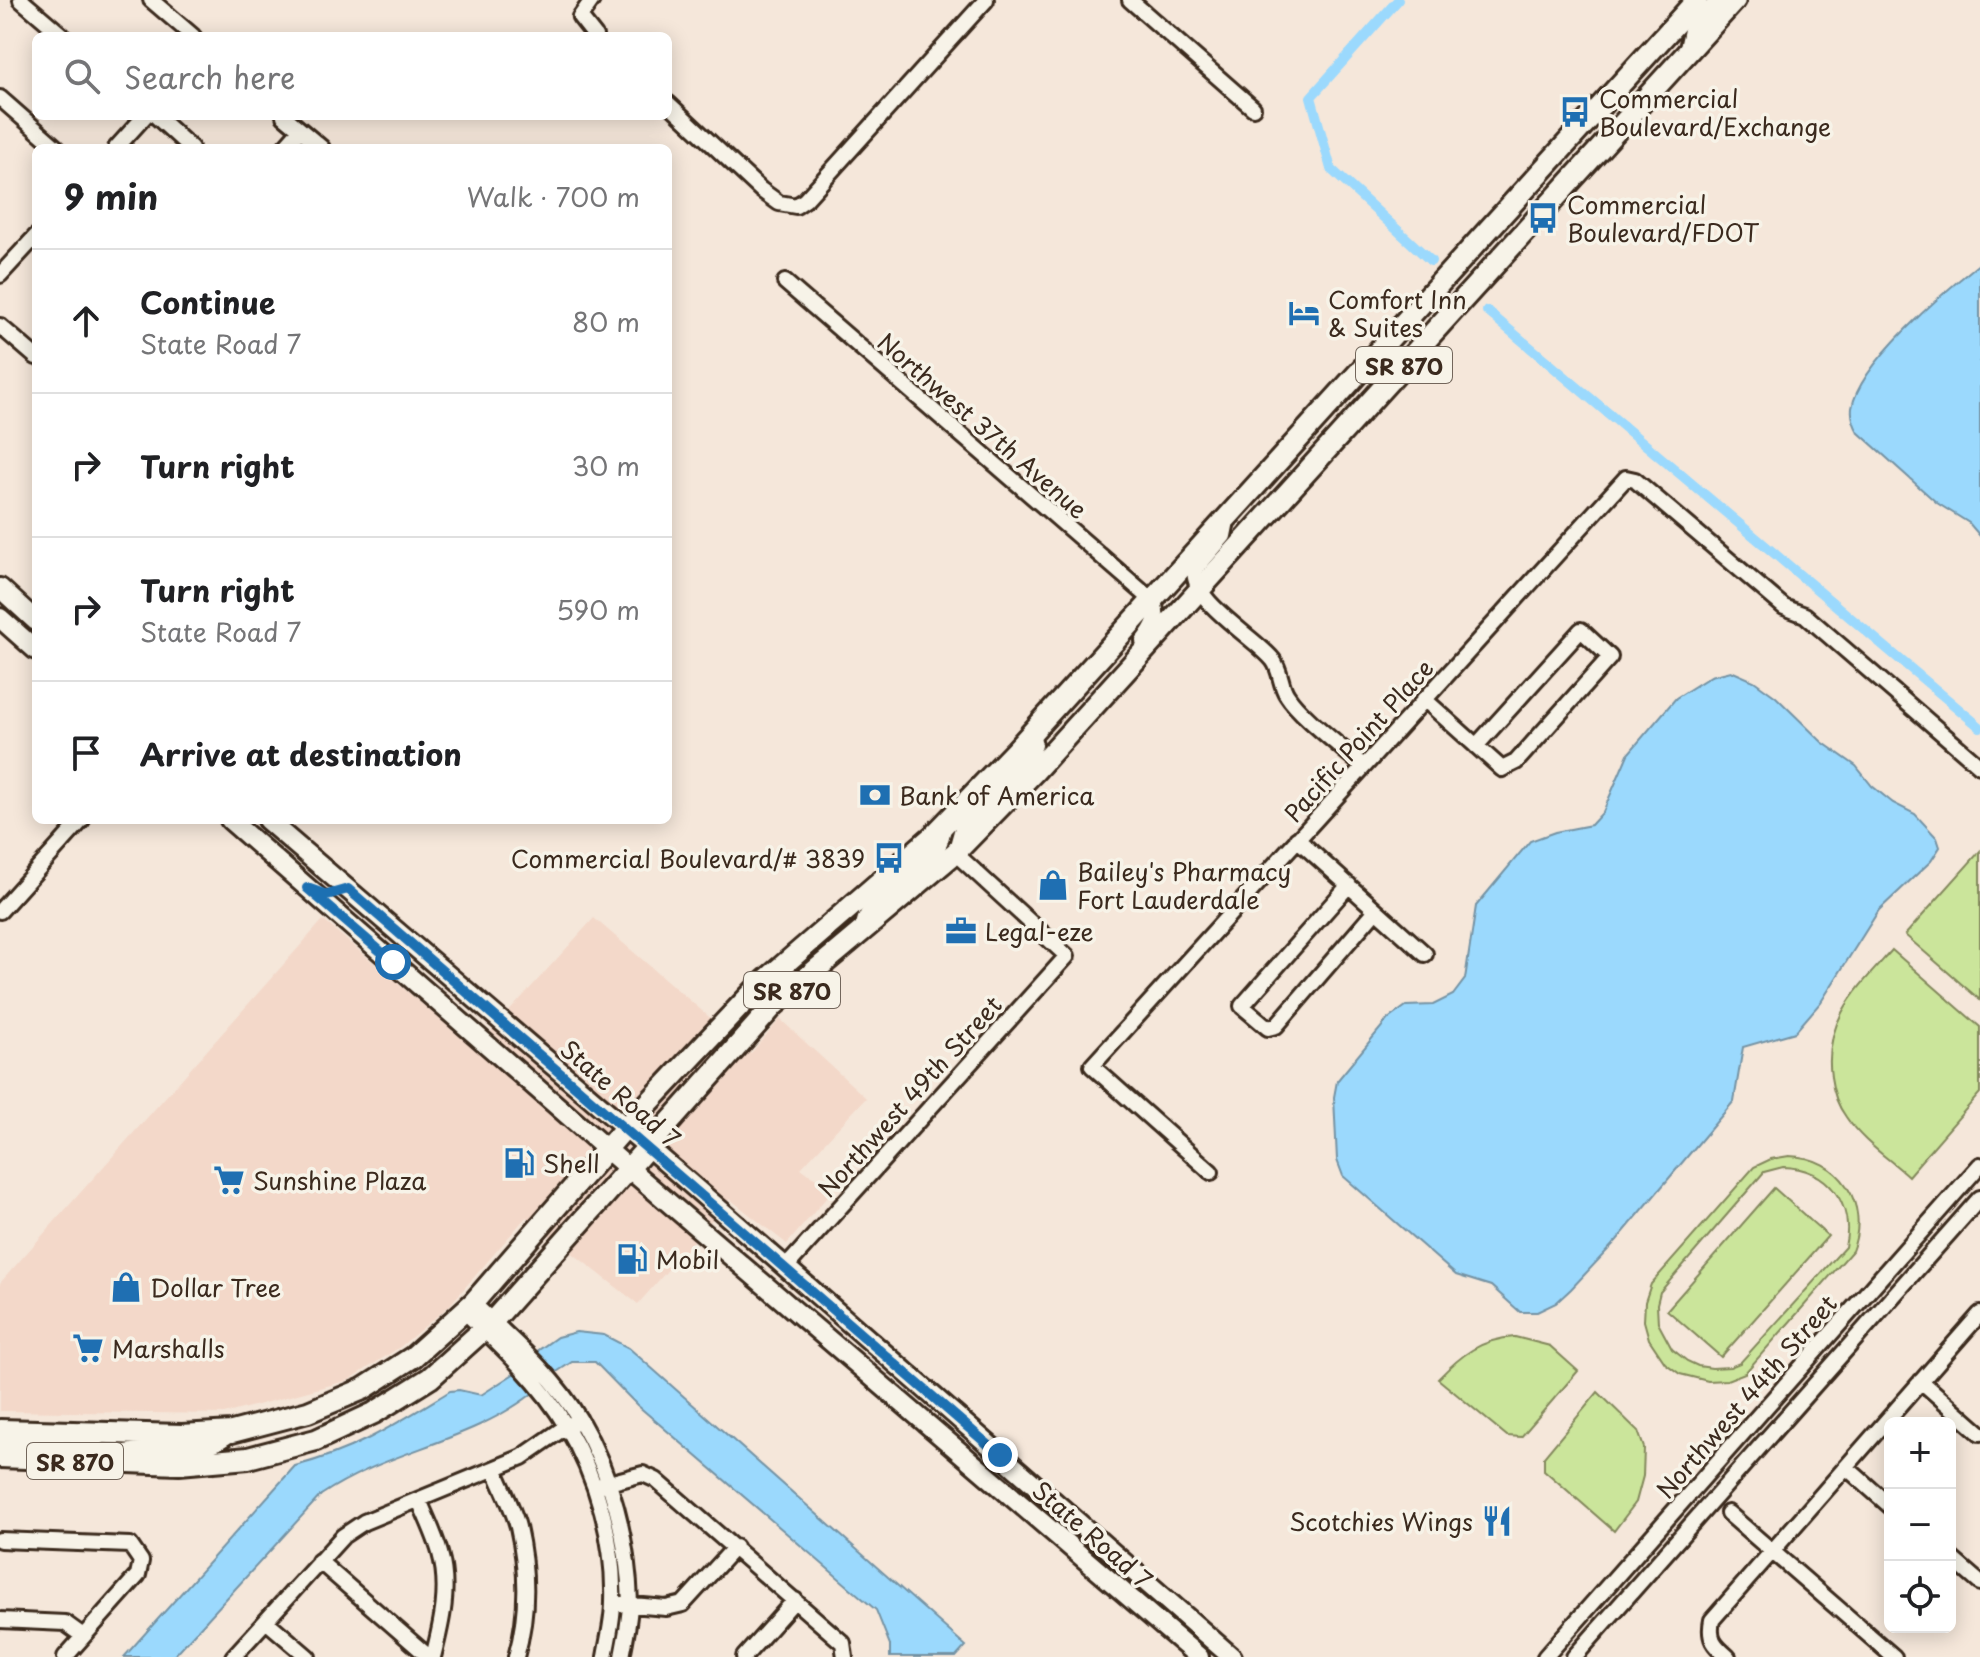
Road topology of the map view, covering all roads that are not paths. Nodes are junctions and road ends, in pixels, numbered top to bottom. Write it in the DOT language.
graph roads {
  1 [pos="21,0"];
  2 [pos="151,0"];
  3 [pos="592,0"];
  4 [pos="986,0"];
  5 [pos="1130,0"];
  6 [pos="1697,0"];
  7 [pos="1718,0"];
  8 [pos="1735,0"];
  9 [pos="58,32"];
  10 [pos="188,32"];
  11 [pos="592,32"];
  12 [pos="1666,34"];
  13 [pos="1686,55"];
  14 [pos="0,98"];
  15 [pos="672,107"];
  16 [pos="1253,108"];
  17 [pos="141,120"];
  18 [pos="160,120"];
  19 [pos="289,120"];
  20 [pos="300,130"];
  21 [pos="52,144"];
  22 [pos="120,144"];
  23 [pos="187,144"];
  24 [pos="288,144"];
  25 [pos="317,144"];
  26 [pos="1570,183"];
  27 [pos="30,254"];
  28 [pos="0,275"];
  29 [pos="785,282"];
  30 [pos="0,326"];
  31 [pos="32,354"];
  32 [pos="1227,520"];
  33 [pos="0,588"];
  34 [pos="1200,589"];
  35 [pos="1153,601"];
  36 [pos="32,617"];
  37 [pos="0,618"];
  38 [pos="32,646"];
  39 [pos="1131,665"];
  40 [pos="1424,699"];
  41 [pos="1032,733"];
  42 [pos="1476,746"];
  43 [pos="1363,766"];
  44 [pos="1980,766"];
  45 [pos="78,824"];
  46 [pos="235,824"];
  47 [pos="272,824"];
  48 [pos="945,824"];
  49 [pos="1297,839"];
  50 [pos="955,853"];
  51 [pos="1349,885"];
  52 [pos="307,888"];
  53 [pos="348,889"];
  54 [pos="1376,910"];
  55 [pos="0,911"];
  56 [pos="866,929"];
  57 [pos="1425,954"];
  58 [pos="625,1128"];
  59 [pos="647,1146"];
  60 [pos="607,1149"];
  61 [pos="1980,1165"];
  62 [pos="627,1167"];
  63 [pos="1211,1172"];
  64 [pos="1980,1198"];
  65 [pos="786,1267"];
  66 [pos="469,1307"];
  67 [pos="1980,1314"];
  68 [pos="488,1326"];
  69 [pos="1921,1381"];
  70 [pos="547,1387"];
  71 [pos="574,1423"];
  72 [pos="0,1430"];
  73 [pos="232,1432"];
  74 [pos="1980,1433"];
  75 [pos="105,1434"];
  76 [pos="0,1445"];
  77 [pos="0,1457"];
  78 [pos="99,1462"];
  79 [pos="1846,1467"];
  80 [pos="495,1470"];
  81 [pos="602,1485"];
  82 [pos="419,1500"];
  83 [pos="1884,1501"];
  84 [pos="1728,1513"];
  85 [pos="0,1540"];
  86 [pos="735,1547"];
  87 [pos="1772,1552"];
  88 [pos="319,1561"];
  89 [pos="1955,1561"];
  90 [pos="1980,1583"];
  91 [pos="795,1600"];
  92 [pos="614,1603"];
  93 [pos="630,1605"];
  94 [pos="0,1620"];
  95 [pos="266,1621"];
  96 [pos="83,1636"];
  97 [pos="845,1656"];
  98 [pos="65,1657"];
  99 [pos="233,1657"];
  100 [pos="308,1657"];
  101 [pos="431,1657"];
  102 [pos="516,1657"];
  103 [pos="605,1657"];
  104 [pos="622,1657"];
  105 [pos="744,1657"];
  106 [pos="1199,1657"];
  107 [pos="1232,1657"];
  108 [pos="1545,1657"];
  109 [pos="1574,1657"];
  110 [pos="1728,1657"];
  111 [pos="1894,1657"];
  1 -- 9 [label="street"];
  2 -- 10 [label="street"];
  3 -- 11 [label="street"];
  4 -- 15 [label="street"];
  5 -- 16 [label="street"];
  6 -- 12 [label="highway, SR 870"];
  7 -- 13 [label="street"];
  8 -- 13 [label="highway, SR 870"];
  12 -- 26 [label="highway"];
  12 -- 32 [label="highway, SR 870"];
  13 -- 26 [label="highway, SR 870"];
  14 -- 21 [label="street"];
  17 -- 22 [label="street"];
  18 -- 23 [label="street"];
  19 -- 20 [label="street"];
  20 -- 24 [label="street"];
  20 -- 25 [label="street"];
  26 -- 34 [label="highway, SR 870"];
  27 -- 28 [label="street"];
  29 -- 35 [label="street, Northwest 37th Avenue"];
  30 -- 31 [label="street"];
  32 -- 34 [label="street"];
  32 -- 35 [label="highway, SR 870"];
  33 -- 36 [label="main road"];
  34 -- 39 [label="highway, SR 870"];
  34 -- 43 [label="street"];
  35 -- 39 [label="street"];
  35 -- 41 [label="highway, SR 870"];
  37 -- 38 [label="main road"];
  39 -- 50 [label="highway, SR 870"];
  40 -- 42 [label="street"];
  40 -- 43 [label="street, Pacific Point Place"];
  40 -- 44 [label="street, Pacific Point Place"];
  41 -- 48 [label="highway, SR 870"];
  41 -- 50 [label="street"];
  42 -- 42 [label="street"];
  43 -- 49 [label="street, Pacific Point Place"];
  45 -- 55 [label="street"];
  46 -- 52 [label="main road, State Road 7"];
  47 -- 53 [label="main road, State Road 7"];
  48 -- 56 [label="street"];
  48 -- 58 [label="highway, SR 870"];
  49 -- 51 [label="street"];
  49 -- 63 [label="street, Pacific Point Place"];
  50 -- 56 [label="highway, SR 870"];
  50 -- 65 [label="street, Northwest 49th Street"];
  51 -- 54 [label="street"];
  51 -- 54 [label="street"];
  52 -- 53 [label="main road"];
  52 -- 60 [label="main road, State Road 7"];
  53 -- 58 [label="main road, State Road 7"];
  54 -- 57 [label="street"];
  56 -- 59 [label="highway, SR 870"];
  58 -- 59 [label="main road, State Road 7"];
  58 -- 60 [label="highway, SR 870"];
  59 -- 62 [label="highway, SR 870"];
  59 -- 65 [label="main road, State Road 7"];
  60 -- 62 [label="main road, State Road 7"];
  60 -- 66 [label="highway, SR 870"];
  61 -- 108 [label="street, Northwest 44th Street"];
  62 -- 68 [label="highway, SR 870"];
  62 -- 106 [label="main road, State Road 7"];
  64 -- 109 [label="street, Northwest 44th Street"];
  65 -- 107 [label="main road, State Road 7"];
  66 -- 68 [label="street"];
  66 -- 73 [label="highway, SR 870"];
  67 -- 69 [label="street"];
  68 -- 70 [label="street"];
  68 -- 70 [label="street"];
  68 -- 78 [label="highway, SR 870"];
  69 -- 74 [label="street"];
  69 -- 79 [label="street"];
  70 -- 71 [label="street"];
  71 -- 80 [label="street"];
  71 -- 81 [label="street"];
  72 -- 75 [label="highway, SR 870"];
  73 -- 75 [label="highway, SR 870"];
  73 -- 78 [label="street"];
  75 -- 76 [label="street"];
  77 -- 78 [label="highway, SR 870"];
  79 -- 83 [label="street"];
  79 -- 87 [label="street"];
  80 -- 82 [label="street"];
  80 -- 102 [label="street"];
  81 -- 86 [label="street"];
  81 -- 92 [label="street"];
  81 -- 93 [label="street"];
  82 -- 88 [label="street"];
  82 -- 101 [label="street"];
  84 -- 87 [label="street"];
  85 -- 96 [label="street"];
  86 -- 91 [label="street"];
  86 -- 93 [label="street"];
  87 -- 110 [label="street"];
  87 -- 111 [label="street"];
  88 -- 95 [label="street"];
  88 -- 101 [label="street"];
  89 -- 90 [label="street"];
  91 -- 97 [label="street"];
  91 -- 105 [label="street"];
  92 -- 93 [label="street"];
  92 -- 103 [label="street"];
  93 -- 104 [label="street"];
  94 -- 96 [label="street"];
  95 -- 99 [label="street"];
  95 -- 100 [label="street"];
  96 -- 98 [label="street"];
}
